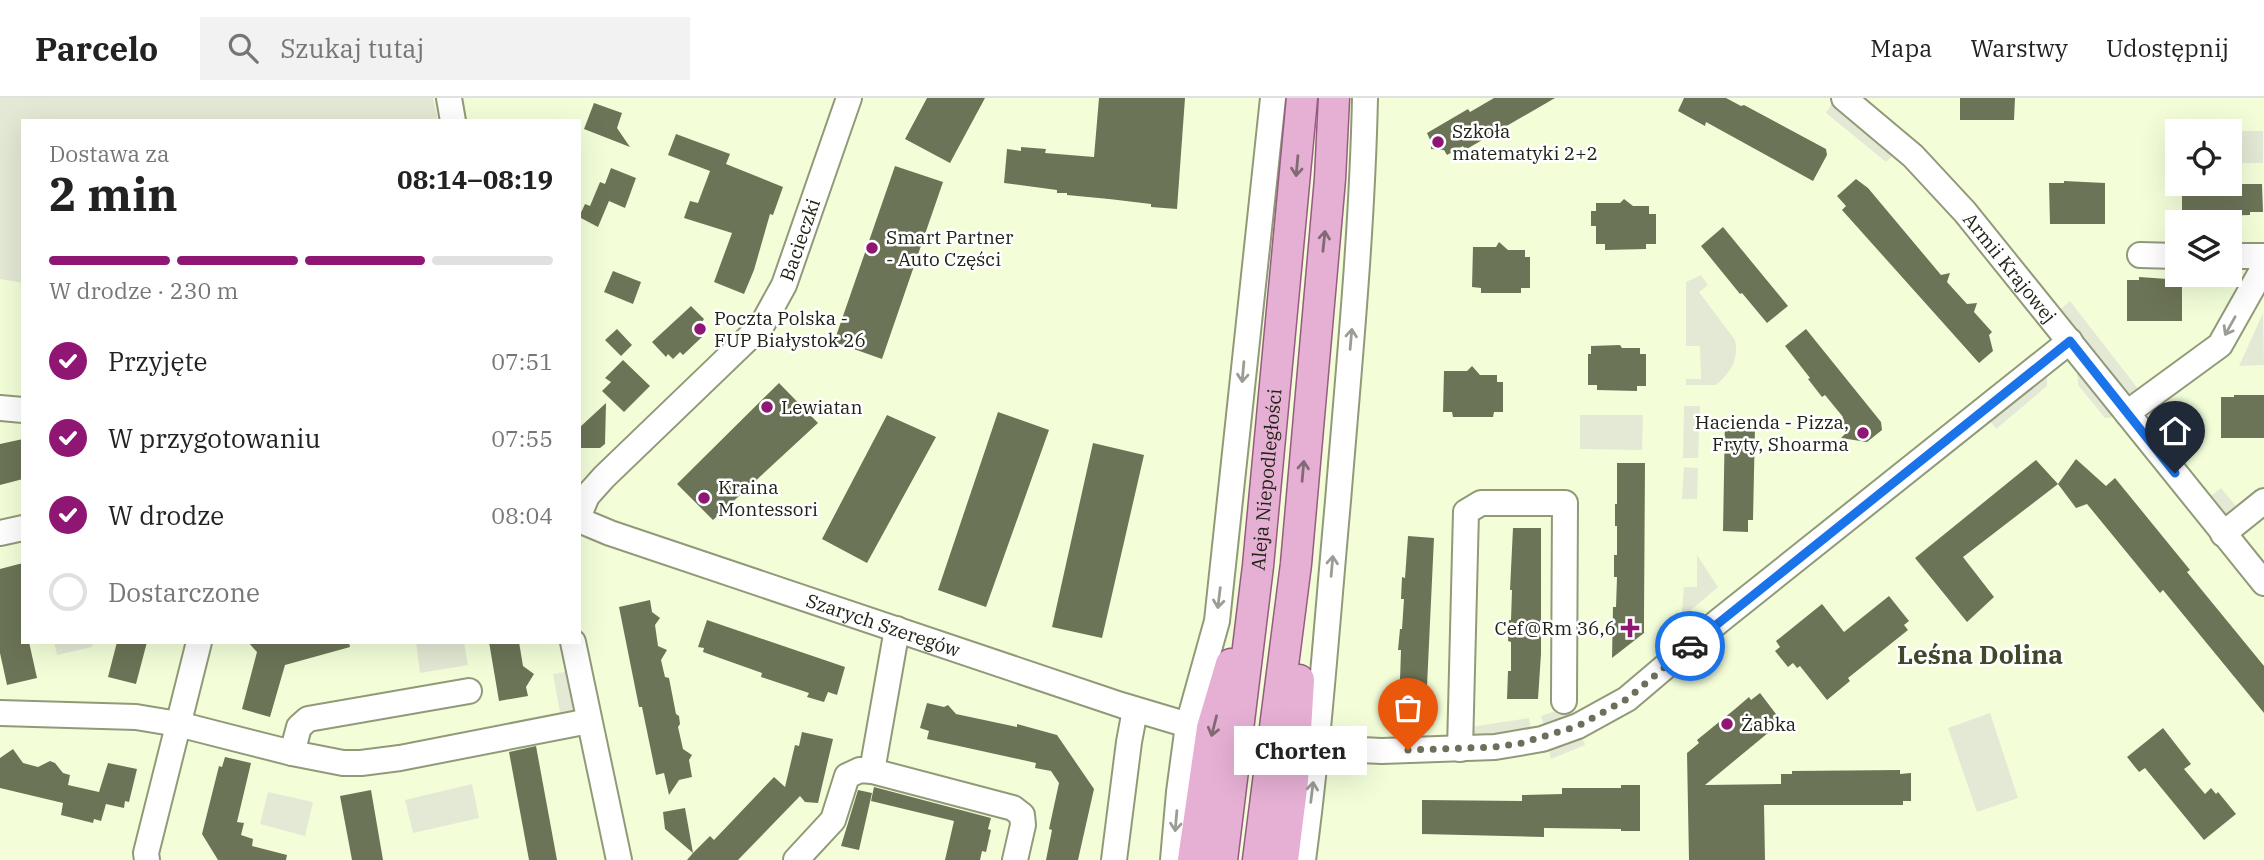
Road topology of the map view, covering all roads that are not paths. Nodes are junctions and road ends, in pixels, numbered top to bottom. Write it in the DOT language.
graph roads {
  1 [pos="449,98"];
  2 [pos="849,98"];
  3 [pos="1273,98"];
  4 [pos="1302,98"];
  5 [pos="1334,98"];
  6 [pos="1364,98"];
  7 [pos="1844,98"];
  8 [pos="453,119"];
  9 [pos="2140,255"];
  10 [pos="2165,256"];
  11 [pos="2242,256"];
  12 [pos="2264,256"];
  13 [pos="2264,267"];
  14 [pos="2070,341"];
  15 [pos="0,408"];
  16 [pos="21,410"];
  17 [pos="2127,413"];
  18 [pos="2264,501"];
  19 [pos="581,510"];
  20 [pos="581,521"];
  21 [pos="21,528"];
  22 [pos="0,533"];
  23 [pos="2223,534"];
  24 [pos="1296,564"];
  25 [pos="1258,566"];
  26 [pos="2264,583"];
  27 [pos="897,629"];
  28 [pos="198,644"];
  29 [pos="573,644"];
  30 [pos="469,691"];
  31 [pos="1564,701"];
  32 [pos="1135,710"];
  33 [pos="0,713"];
  34 [pos="589,721"];
  35 [pos="178,724"];
  36 [pos="1188,725"];
  37 [pos="1317,748"];
  38 [pos="1460,749"];
  39 [pos="292,753"];
  40 [pos="872,771"];
  41 [pos="147,860"];
  42 [pos="619,860"];
  43 [pos="796,860"];
  44 [pos="1015,860"];
  45 [pos="1114,860"];
  46 [pos="1173,860"];
  47 [pos="1193,860"];
  48 [pos="1222,860"];
  49 [pos="1258,860"];
  50 [pos="1283,860"];
  51 [pos="1303,860"];
  1 -- 8 [label="street"];
  2 -- 19 [label="street, Bacieczki"];
  3 -- 36 [label="street, one-way"];
  4 -- 25 [label="main road, Aleja Niepodległości, one-way"];
  24 -- 5 [label="main road, Aleja Niepodległości, one-way"];
  37 -- 6 [label="street, one-way"];
  7 -- 14 [label="street, Armii Krajowej"];
  9 -- 10 [label="street"];
  11 -- 12 [label="street"];
  13 -- 17 [label="street, one-way"];
  14 -- 17 [label="street, Armii Krajowej"];
  14 -- 38 [label="street"];
  15 -- 16 [label="street"];
  17 -- 23 [label="street, Armii Krajowej"];
  18 -- 23 [label="street"];
  20 -- 27 [label="street, Szarych Szeregów"];
  21 -- 22 [label="street"];
  23 -- 26 [label="street, Armii Krajowej"];
  24 -- 49 [label="main road, Aleja Niepodległości"];
  24 -- 50 [label="main road"];
  25 -- 47 [label="main road, one-way"];
  25 -- 48 [label="main road, Aleja Niepodległości"];
  27 -- 32 [label="street, Szarych Szeregów"];
  27 -- 40 [label="street"];
  28 -- 35 [label="street"];
  29 -- 34 [label="street"];
  30 -- 39 [label="street"];
  31 -- 38 [label="street"];
  32 -- 36 [label="street, Szarych Szeregów"];
  32 -- 45 [label="street"];
  33 -- 35 [label="street"];
  34 -- 39 [label="street"];
  34 -- 42 [label="street"];
  35 -- 39 [label="street"];
  35 -- 41 [label="street"];
  36 -- 46 [label="street, one-way"];
  37 -- 38 [label="street"];
  51 -- 37 [label="street, one-way"];
  40 -- 43 [label="street"];
  40 -- 44 [label="street"];
}
